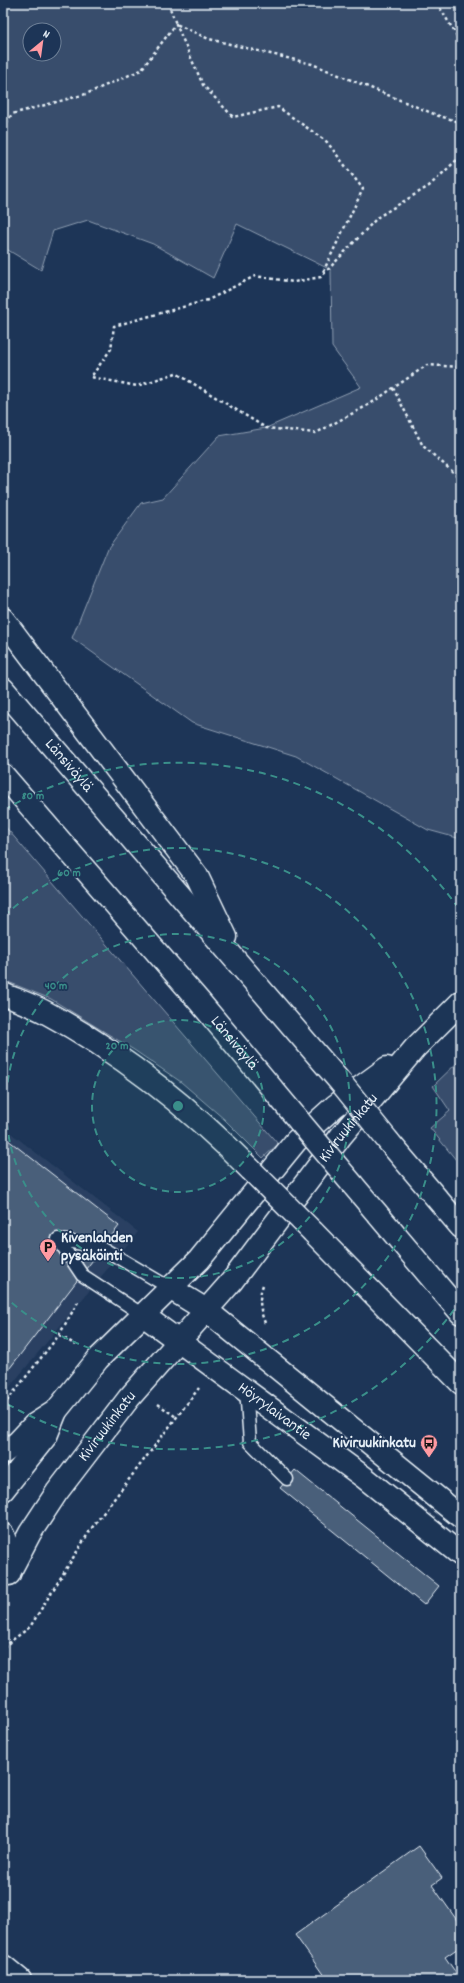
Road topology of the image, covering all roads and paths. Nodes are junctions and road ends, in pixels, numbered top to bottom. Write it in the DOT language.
graph roads {
  1 [pos="168,3"];
  2 [pos="437,3"];
  3 [pos="176,24"];
  4 [pos="461,49"];
  5 [pos="461,122"];
  6 [pos="3,128"];
  7 [pos="461,156"];
  8 [pos="321,277"];
  9 [pos="461,367"];
  10 [pos="392,388"];
  11 [pos="461,480"];
  12 [pos="3,619"];
  13 [pos="3,689"];
  14 [pos="3,775"];
  15 [pos="238,963"];
  16 [pos="3,994"];
  17 [pos="461,1002"];
  18 [pos="415,1048"];
  19 [pos="461,1227"];
  20 [pos="170,1288"];
  21 [pos="78,1302"];
  22 [pos="206,1310"];
  23 [pos="261,1312"];
  24 [pos="461,1313"];
  25 [pos="143,1315"];
  26 [pos="240,1338"];
  27 [pos="179,1342"];
  28 [pos="216,1368"];
  29 [pos="461,1383"];
  30 [pos="246,1389"];
  31 [pos="3,1406"];
  32 [pos="56,1411"];
  33 [pos="3,1453"];
  34 [pos="287,1479"];
  35 [pos="3,1490"];
  36 [pos="461,1517"];
  37 [pos="3,1535"];
  38 [pos="461,1555"];
  39 [pos="6,1580"];
  40 [pos="3,1647"];
  41 [pos="3,1966"];
  42 [pos="20,1980"];
  1 -- 3 [label="path"];
  2 -- 4 [label="path"];
  3 -- 5 [label="path"];
  3 -- 6 [label="path"];
  3 -- 8 [label="path"];
  7 -- 8 [label="path"];
  8 -- 10 [label="path"];
  9 -- 10 [label="path"];
  10 -- 11 [label="path"];
  12 -- 15 [label="main road"];
  13 -- 15 [label="main road, Länsiväylä"];
  14 -- 24 [label="main road, Länsiväylä, bridge"];
  15 -- 19 [label="main road, Länsiväylä, bridge"];
  16 -- 29 [label="main road, bridge"];
  17 -- 18 [label="main road, Kiviruukinkatu"];
  18 -- 20 [label="main road, Kiviruukinkatu"];
  18 -- 22 [label="main road, Kiviruukinkatu"];
  20 -- 22 [label="main road, Höyrylaivantie"];
  20 -- 25 [label="main road, Kiviruukinkatu"];
  20 -- 25 [label="lane"];
  21 -- 31 [label="path"];
  22 -- 26 [label="main road, Höyrylaivantie"];
  22 -- 27 [label="main road, Kiviruukinkatu"];
  23 -- 26 [label="path"];
  25 -- 27 [label="main road, Höyrylaivantie"];
  25 -- 32 [label="main road, Kiviruukinkatu"];
  26 -- 36 [label="main road, Höyrylaivantie"];
  27 -- 28 [label="main road, Höyrylaivantie"];
  27 -- 39 [label="main road, Kiviruukinkatu"];
  28 -- 30 [label="main road, Höyrylaivantie"];
  28 -- 40 [label="path"];
  30 -- 34 [label="lane"];
  30 -- 38 [label="main road, Höyrylaivantie"];
  32 -- 33 [label="main road"];
  32 -- 35 [label="main road, Kiviruukinkatu"];
  37 -- 39 [label="main road"];
  41 -- 42 [label="main road"];
}
